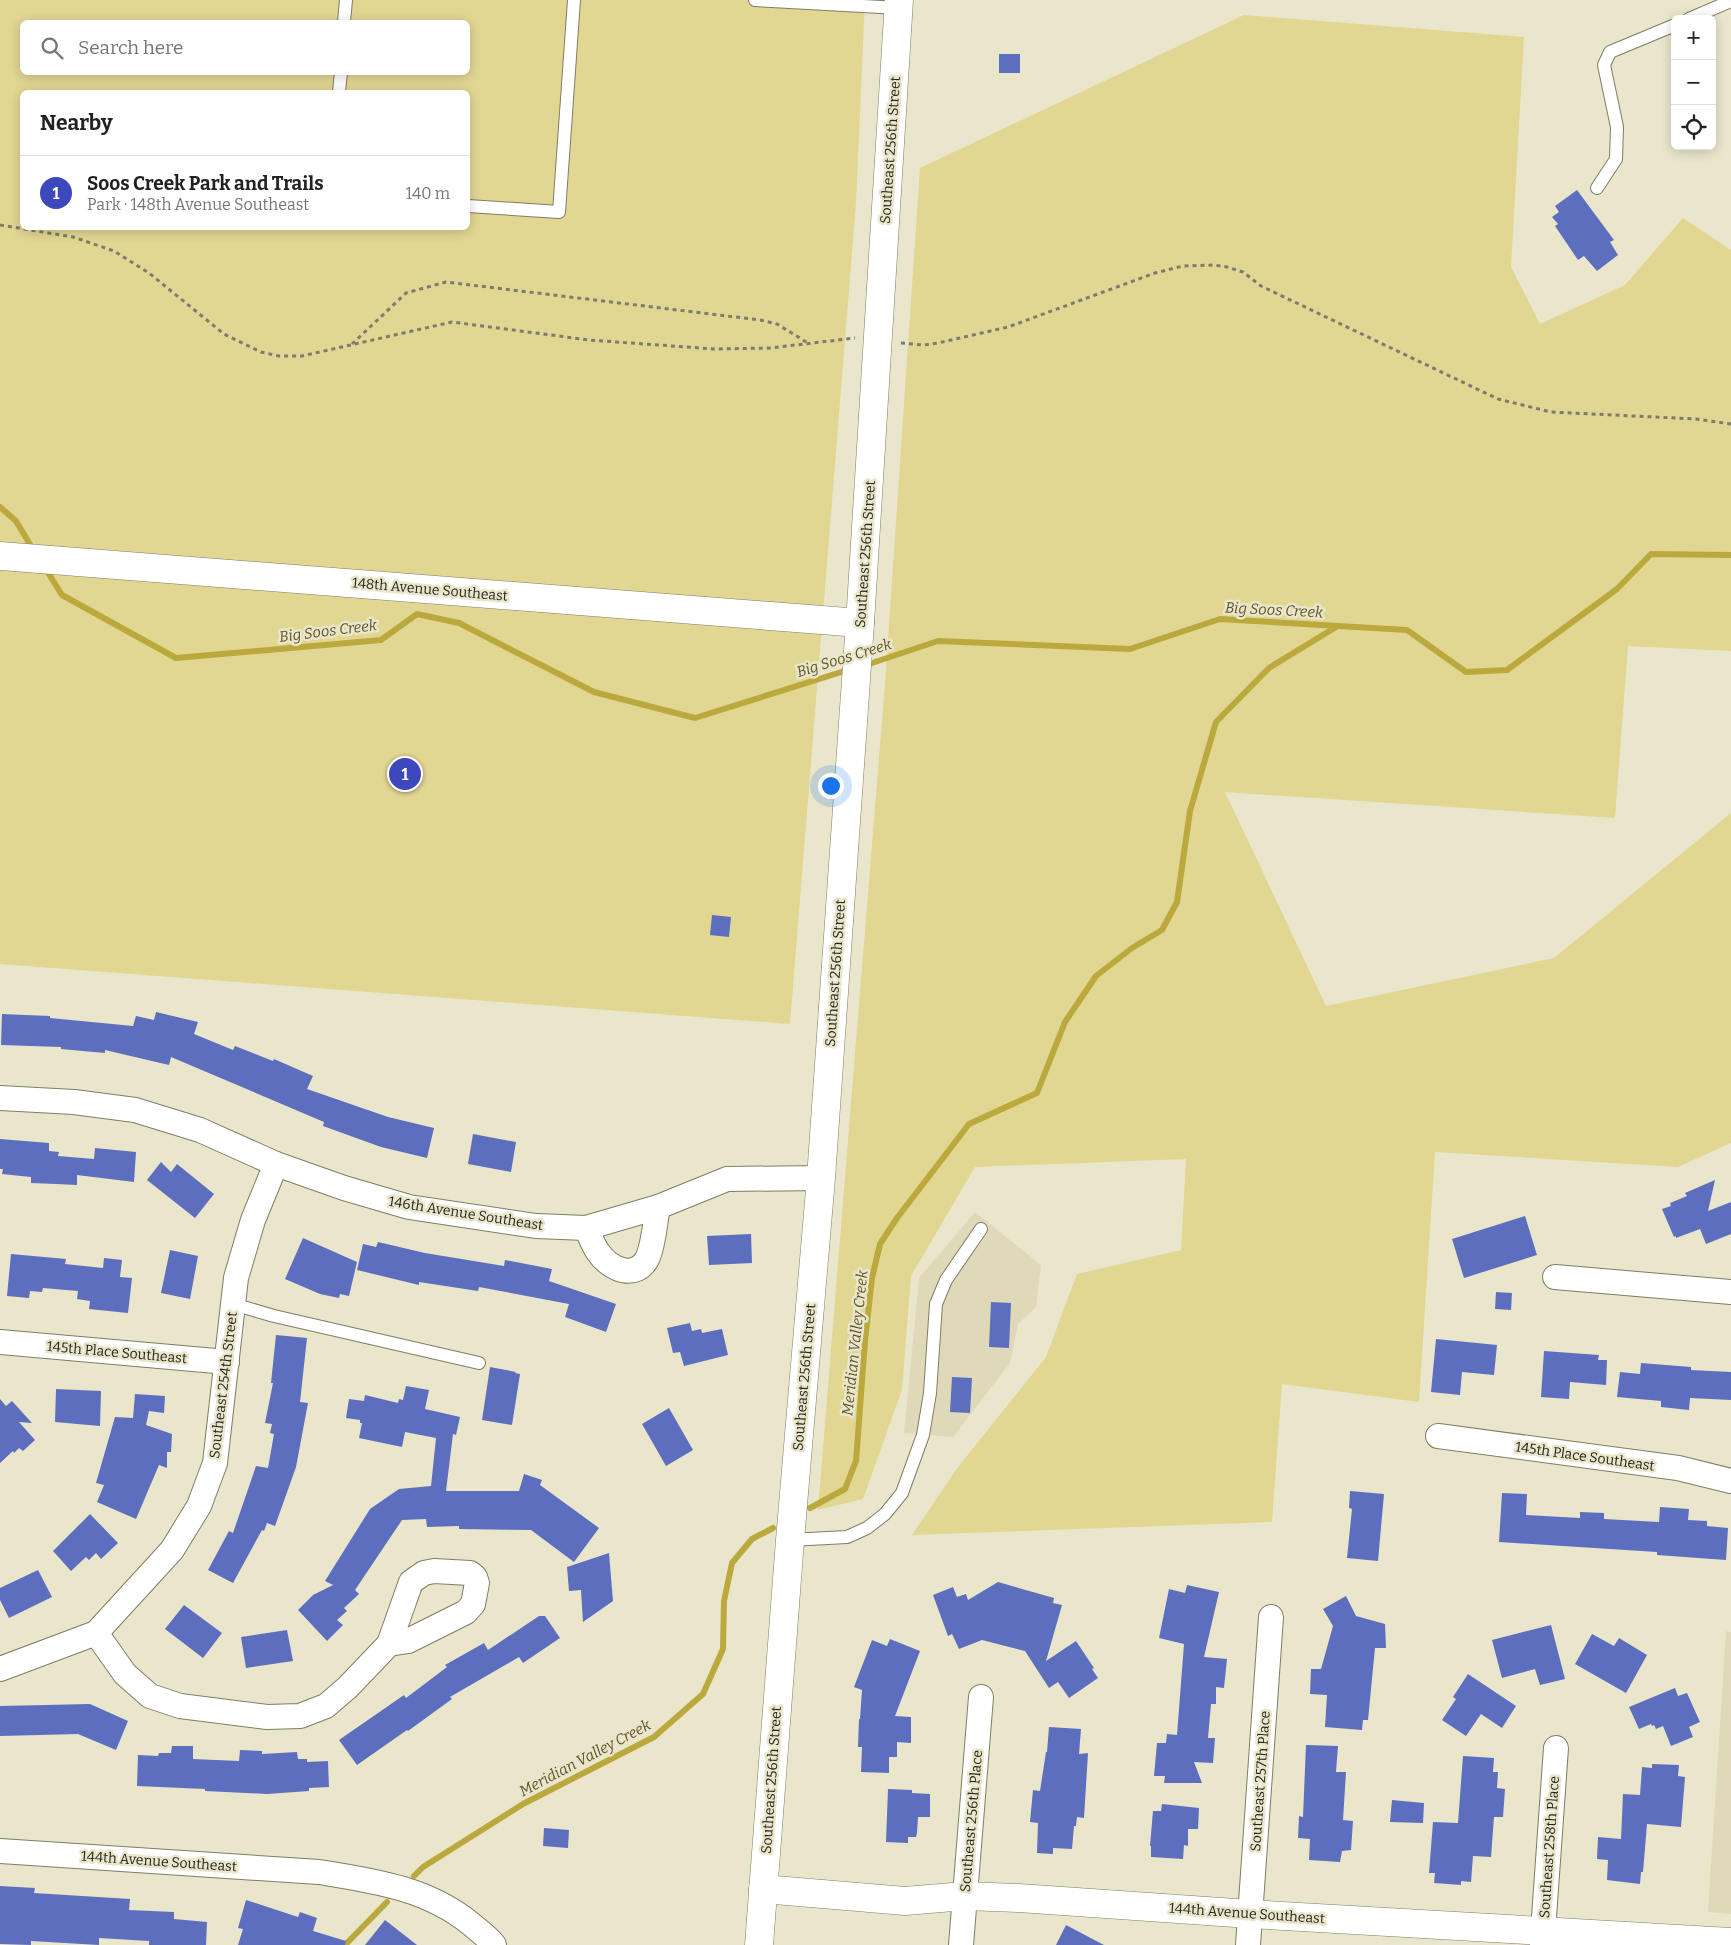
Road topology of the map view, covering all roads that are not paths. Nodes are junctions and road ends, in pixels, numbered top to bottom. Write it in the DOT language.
graph roads {
  1 [pos="346,0"];
  2 [pos="574,0"];
  3 [pos="755,0"];
  4 [pos="1731,1"];
  5 [pos="899,4"];
  6 [pos="1698,15"];
  7 [pos="344,20"];
  8 [pos="1671,27"];
  9 [pos="341,75"];
  10 [pos="339,90"];
  11 [pos="1597,188"];
  12 [pos="470,206"];
  13 [pos="12,557"];
  14 [pos="859,635"];
  15 [pos="0,1098"];
  16 [pos="276,1164"];
  17 [pos="821,1178"];
  18 [pos="658,1207"];
  19 [pos="586,1228"];
  20 [pos="981,1229"];
  21 [pos="1554,1278"];
  22 [pos="1731,1292"];
  23 [pos="233,1304"];
  24 [pos="2,1344"];
  25 [pos="227,1362"];
  26 [pos="479,1363"];
  27 [pos="1438,1436"];
  28 [pos="1731,1481"];
  29 [pos="790,1540"];
  30 [pos="1271,1617"];
  31 [pos="96,1633"];
  32 [pos="388,1644"];
  33 [pos="0,1668"];
  34 [pos="981,1698"];
  35 [pos="1556,1748"];
  36 [pos="0,1851"];
  37 [pos="763,1889"];
  38 [pos="965,1896"];
  39 [pos="1250,1914"];
  40 [pos="1543,1938"];
  41 [pos="1731,1942"];
  42 [pos="494,1945"];
  43 [pos="759,1945"];
  44 [pos="961,1945"];
  45 [pos="1248,1945"];
  1 -- 7 [label="lane"];
  2 -- 12 [label="lane"];
  3 -- 5 [label="lane"];
  4 -- 6 [label="lane"];
  5 -- 14 [label="main road, Southeast 256th Street"];
  8 -- 11 [label="lane"];
  9 -- 10 [label="lane"];
  13 -- 14 [label="main road, 148th Avenue Southeast"];
  14 -- 17 [label="main road, Southeast 256th Street"];
  15 -- 16 [label="street, 146th Avenue Southeast"];
  16 -- 19 [label="street, 146th Avenue Southeast"];
  16 -- 23 [label="street, Southeast 254th Street"];
  17 -- 18 [label="street, 146th Avenue Southeast"];
  17 -- 29 [label="main road, Southeast 256th Street"];
  18 -- 19 [label="street, 146th Avenue Southeast"];
  18 -- 19 [label="street"];
  20 -- 29 [label="lane"];
  21 -- 22 [label="street"];
  23 -- 25 [label="street, Southeast 254th Street"];
  23 -- 26 [label="lane"];
  24 -- 25 [label="street, 145th Place Southeast"];
  25 -- 31 [label="street, Southeast 254th Street"];
  27 -- 28 [label="street, 145th Place Southeast"];
  29 -- 37 [label="main road, Southeast 256th Street"];
  30 -- 39 [label="street, Southeast 257th Place"];
  31 -- 32 [label="street"];
  31 -- 33 [label="street"];
  34 -- 38 [label="street, Southeast 256th Place"];
  35 -- 40 [label="street, Southeast 258th Place"];
  36 -- 42 [label="street, 144th Avenue Southeast"];
  37 -- 38 [label="main road, 144th Avenue Southeast"];
  37 -- 43 [label="main road, Southeast 256th Street"];
  38 -- 39 [label="main road, 144th Avenue Southeast"];
  38 -- 44 [label="street, Southeast 256th Place"];
  39 -- 40 [label="main road, 144th Avenue Southeast"];
  39 -- 45 [label="street, Southeast 257th Place"];
  40 -- 41 [label="main road, 144th Avenue Southeast"];
}
